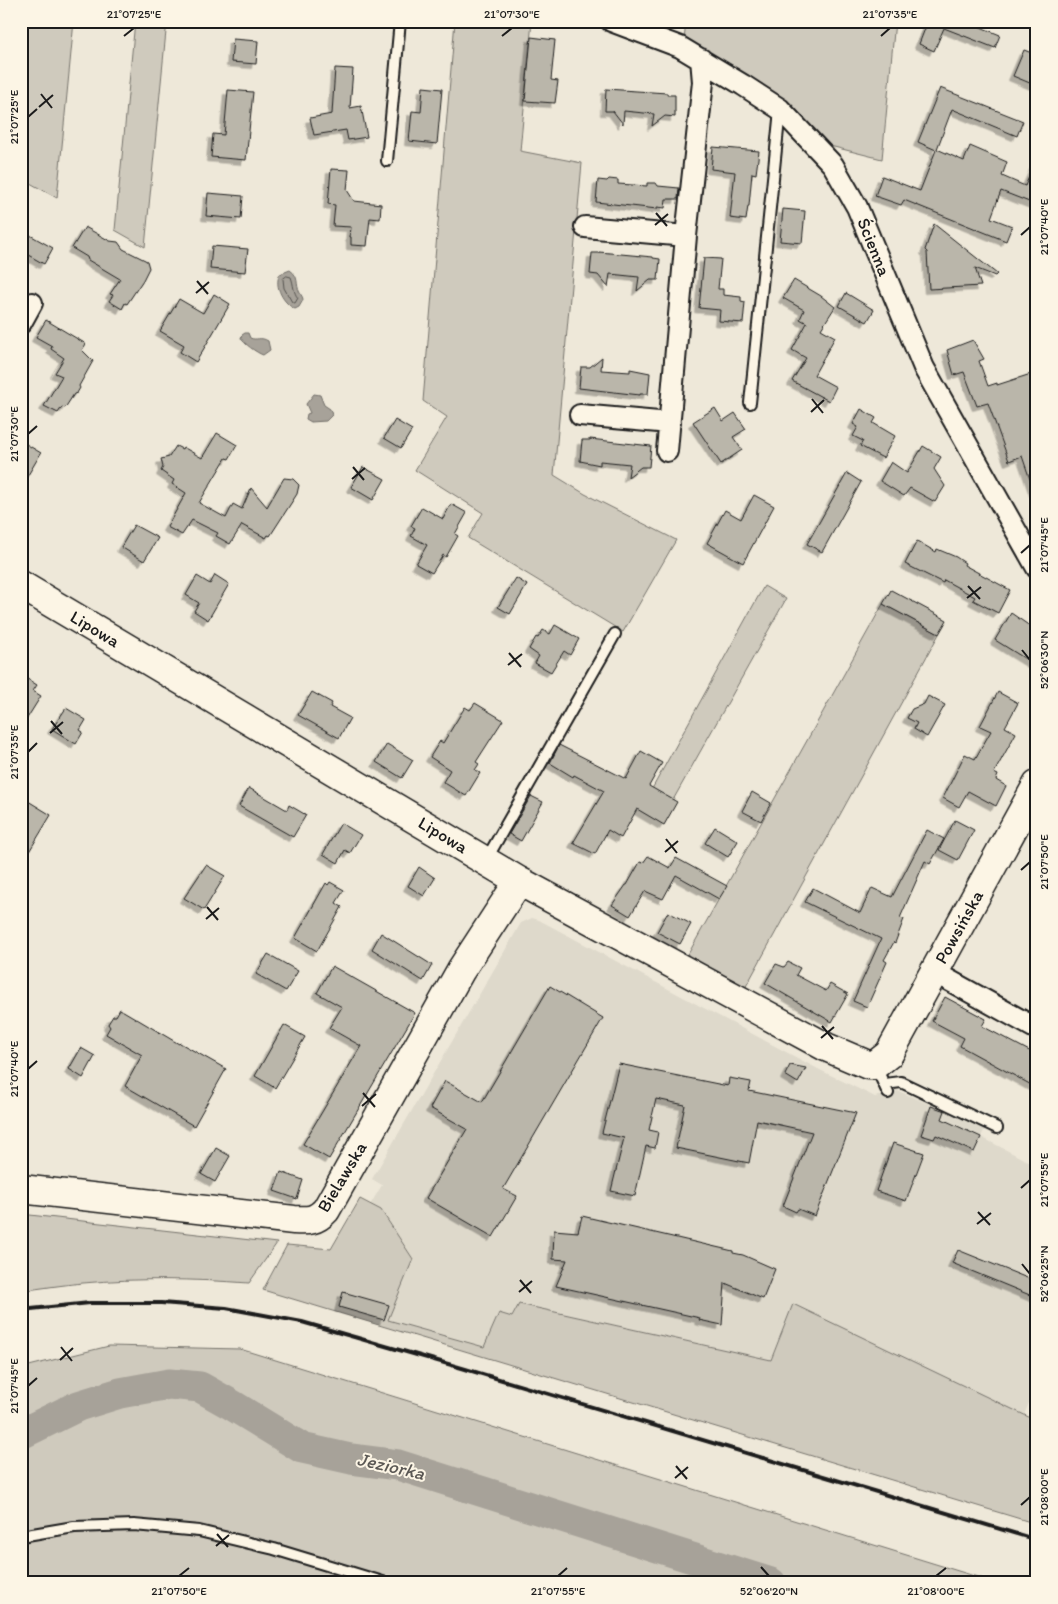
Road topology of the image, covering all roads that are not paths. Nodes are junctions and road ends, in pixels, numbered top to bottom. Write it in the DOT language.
graph roads {
  1 [pos="400,21"];
  2 [pos="611,21"];
  3 [pos="701,59"];
  4 [pos="780,109"];
  5 [pos="387,161"];
  6 [pos="585,228"];
  7 [pos="686,236"];
  8 [pos="32,303"];
  9 [pos="21,323"];
  10 [pos="750,403"];
  11 [pos="580,415"];
  12 [pos="670,423"];
  13 [pos="667,451"];
  14 [pos="1037,568"];
  15 [pos="21,585"];
  16 [pos="615,634"];
  17 [pos="1037,785"];
  18 [pos="486,860"];
  19 [pos="519,881"];
  20 [pos="934,972"];
  21 [pos="1037,1029"];
  22 [pos="883,1080"];
  23 [pos="998,1128"];
  24 [pos="21,1189"];
  25 [pos="21,1536"];
  26 [pos="386,1583"];
  1 -- 5 [label="lane"];
  2 -- 3 [label="street, Ścienna"];
  3 -- 4 [label="street, Ścienna"];
  3 -- 7 [label="street"];
  4 -- 10 [label="lane"];
  4 -- 14 [label="street, Ścienna"];
  6 -- 7 [label="street"];
  7 -- 12 [label="street"];
  8 -- 9 [label="street"];
  11 -- 12 [label="street"];
  12 -- 13 [label="street"];
  15 -- 18 [label="street, Lipowa"];
  16 -- 18 [label="lane"];
  17 -- 20 [label="street, Powsińska"];
  18 -- 19 [label="street, Lipowa"];
  19 -- 22 [label="street, Lipowa"];
  19 -- 24 [label="street, Bielawska"];
  20 -- 21 [label="street"];
  20 -- 22 [label="street, Powsińska"];
  22 -- 23 [label="lane"];
  25 -- 26 [label="lane"];
}
